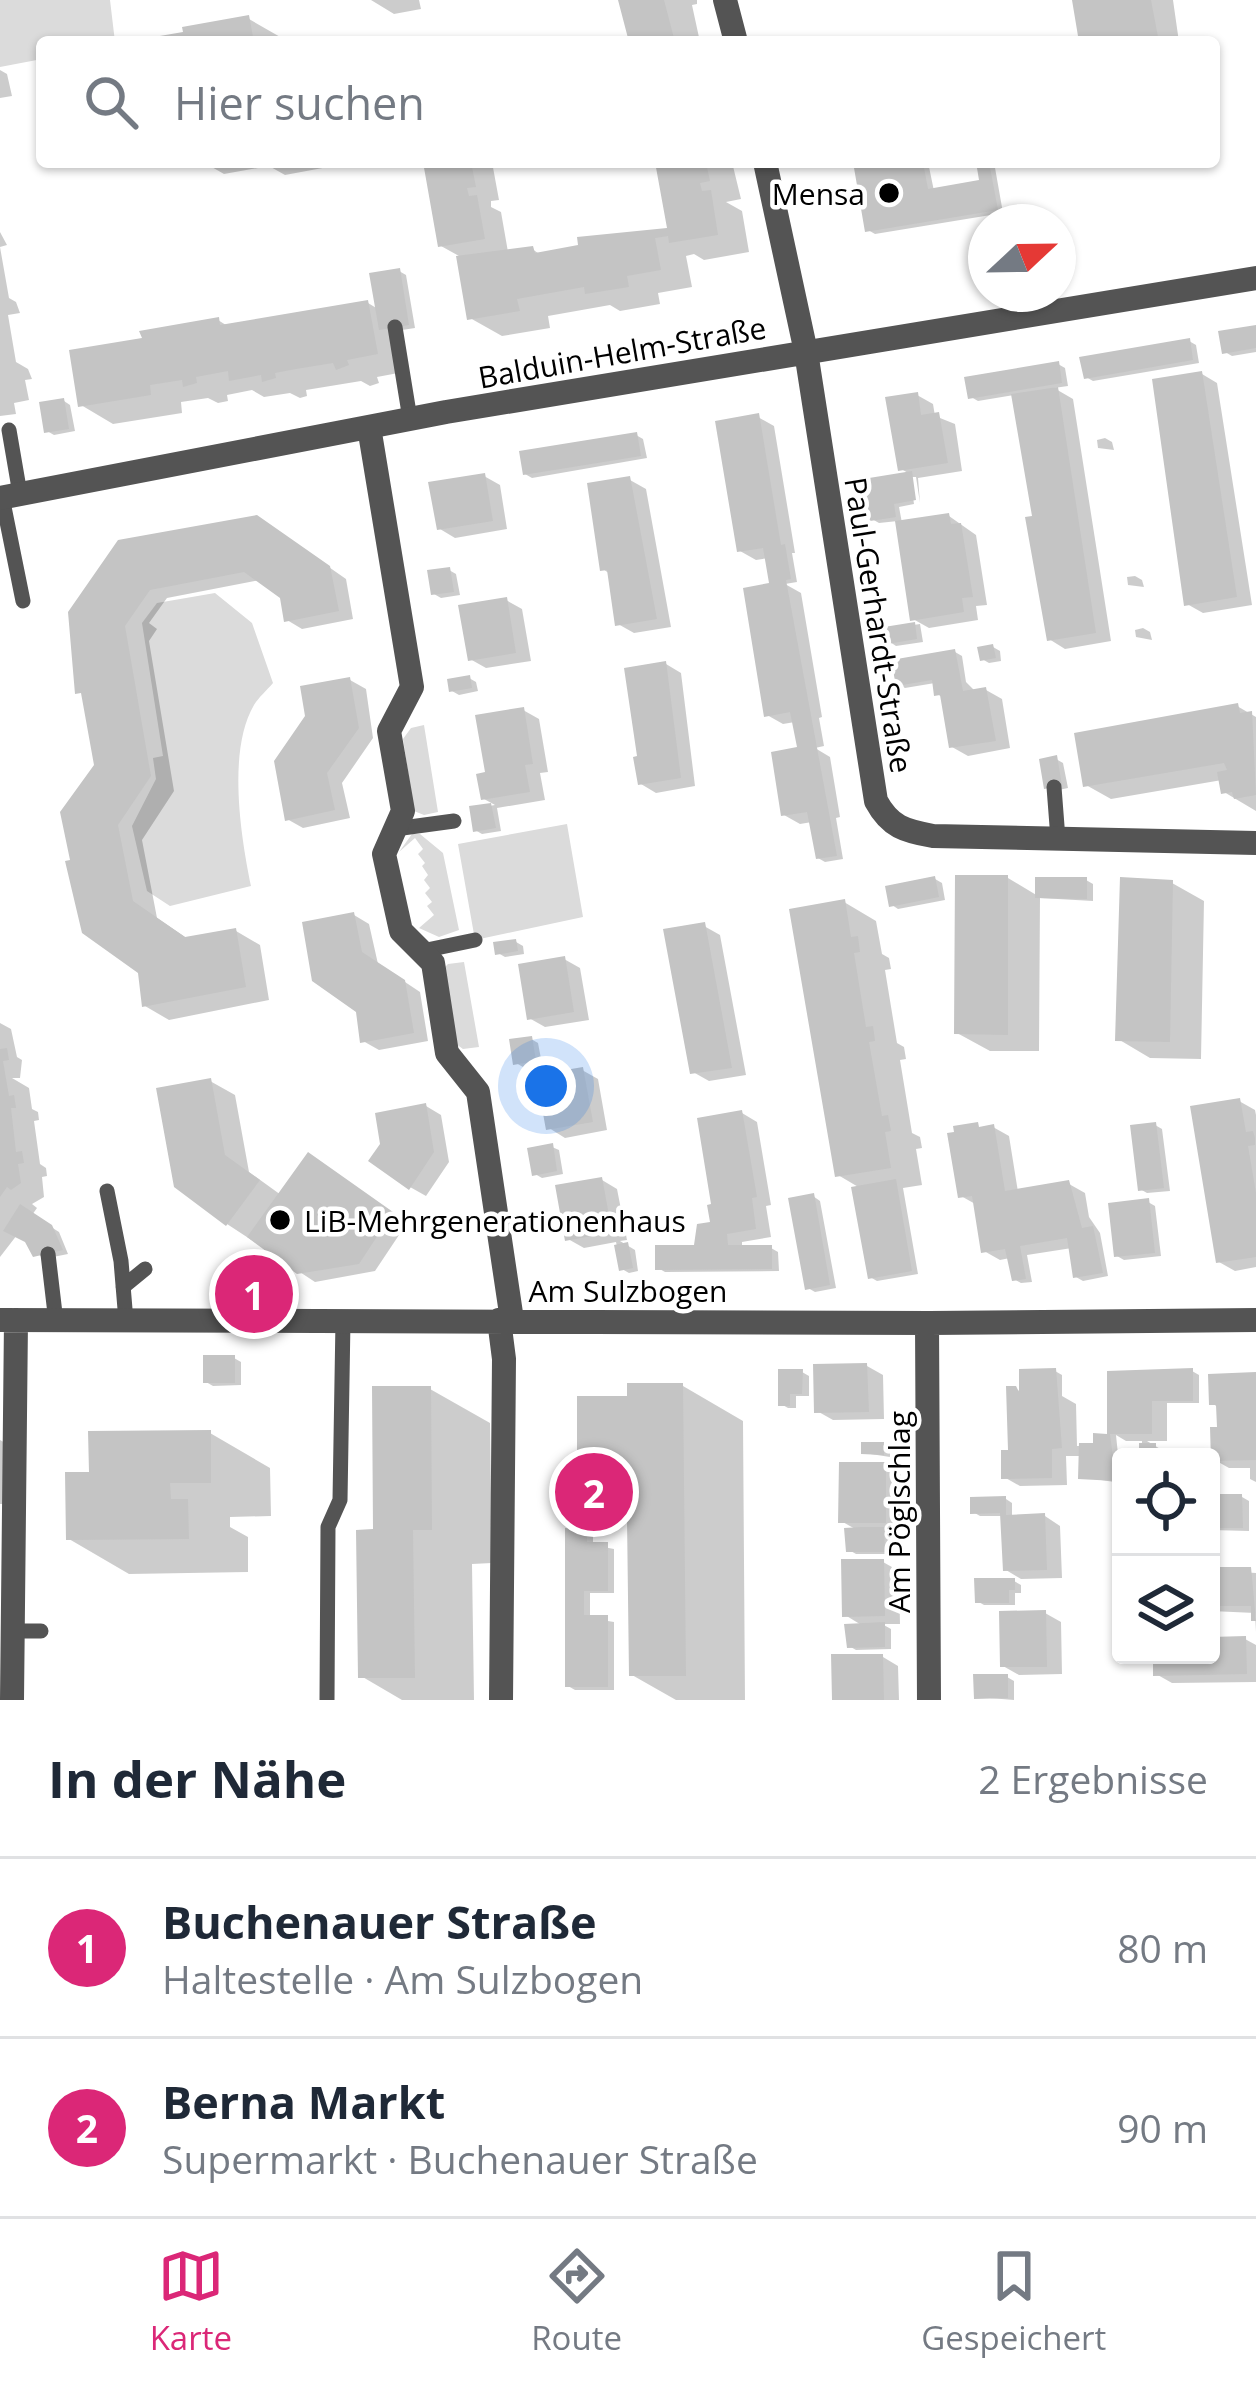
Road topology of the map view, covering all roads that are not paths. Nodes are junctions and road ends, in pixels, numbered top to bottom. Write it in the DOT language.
graph roads {
  1 [pos="725,0"];
  2 [pos="734,36"];
  3 [pos="765,168"];
  4 [pos="1256,278"];
  5 [pos="395,327"];
  6 [pos="806,352"];
  7 [pos="410,419"];
  8 [pos="369,427"];
  9 [pos="9,430"];
  10 [pos="7,496"];
  11 [pos="23,602"];
  12 [pos="1054,787"];
  13 [pos="454,821"];
  14 [pos="395,830"];
  15 [pos="1058,839"];
  16 [pos="1256,843"];
  17 [pos="475,940"];
  18 [pos="422,951"];
  19 [pos="107,1191"];
  20 [pos="48,1254"];
  21 [pos="145,1269"];
  22 [pos="123,1287"];
  23 [pos="8,1320"];
  24 [pos="343,1320"];
  25 [pos="506,1320"];
  26 [pos="1256,1320"];
  27 [pos="126,1321"];
  28 [pos="56,1322"];
  29 [pos="927,1323"];
  30 [pos="7,1533"];
  31 [pos="7,1570"];
  32 [pos="12,1631"];
  33 [pos="41,1631"];
  34 [pos="12,1700"];
  35 [pos="327,1700"];
  36 [pos="501,1700"];
  37 [pos="929,1700"];
  1 -- 2 [label="street"];
  3 -- 6 [label="street"];
  4 -- 6 [label="street, Balduin-Helm-Straße"];
  5 -- 7 [label="lane"];
  6 -- 7 [label="street, Balduin-Helm-Straße"];
  6 -- 15 [label="street, Paul-Gerhardt-Straße"];
  7 -- 8 [label="street, Balduin-Helm-Straße"];
  8 -- 10 [label="street, Balduin-Helm-Straße"];
  8 -- 14 [label="street"];
  9 -- 10 [label="lane"];
  10 -- 11 [label="lane"];
  12 -- 15 [label="lane"];
  13 -- 14 [label="lane"];
  14 -- 18 [label="street"];
  15 -- 16 [label="street, Paul-Gerhardt-Straße"];
  17 -- 18 [label="lane"];
  18 -- 25 [label="street"];
  19 -- 22 [label="lane"];
  20 -- 28 [label="lane"];
  21 -- 22 [label="lane"];
  22 -- 27 [label="lane"];
  23 -- 28 [label="street, Am Sulzbogen"];
  23 -- 30 [label="street"];
  24 -- 25 [label="street, Am Sulzbogen"];
  24 -- 27 [label="street, Am Sulzbogen"];
  24 -- 35 [label="lane"];
  25 -- 29 [label="street, Am Sulzbogen"];
  25 -- 36 [label="street"];
  26 -- 29 [label="street, Am Sulzbogen"];
  27 -- 28 [label="street, Am Sulzbogen"];
  29 -- 37 [label="street, Am Pöglschlag"];
  30 -- 31 [label="street"];
  31 -- 32 [label="street"];
  32 -- 33 [label="lane"];
  32 -- 34 [label="street"];
}
